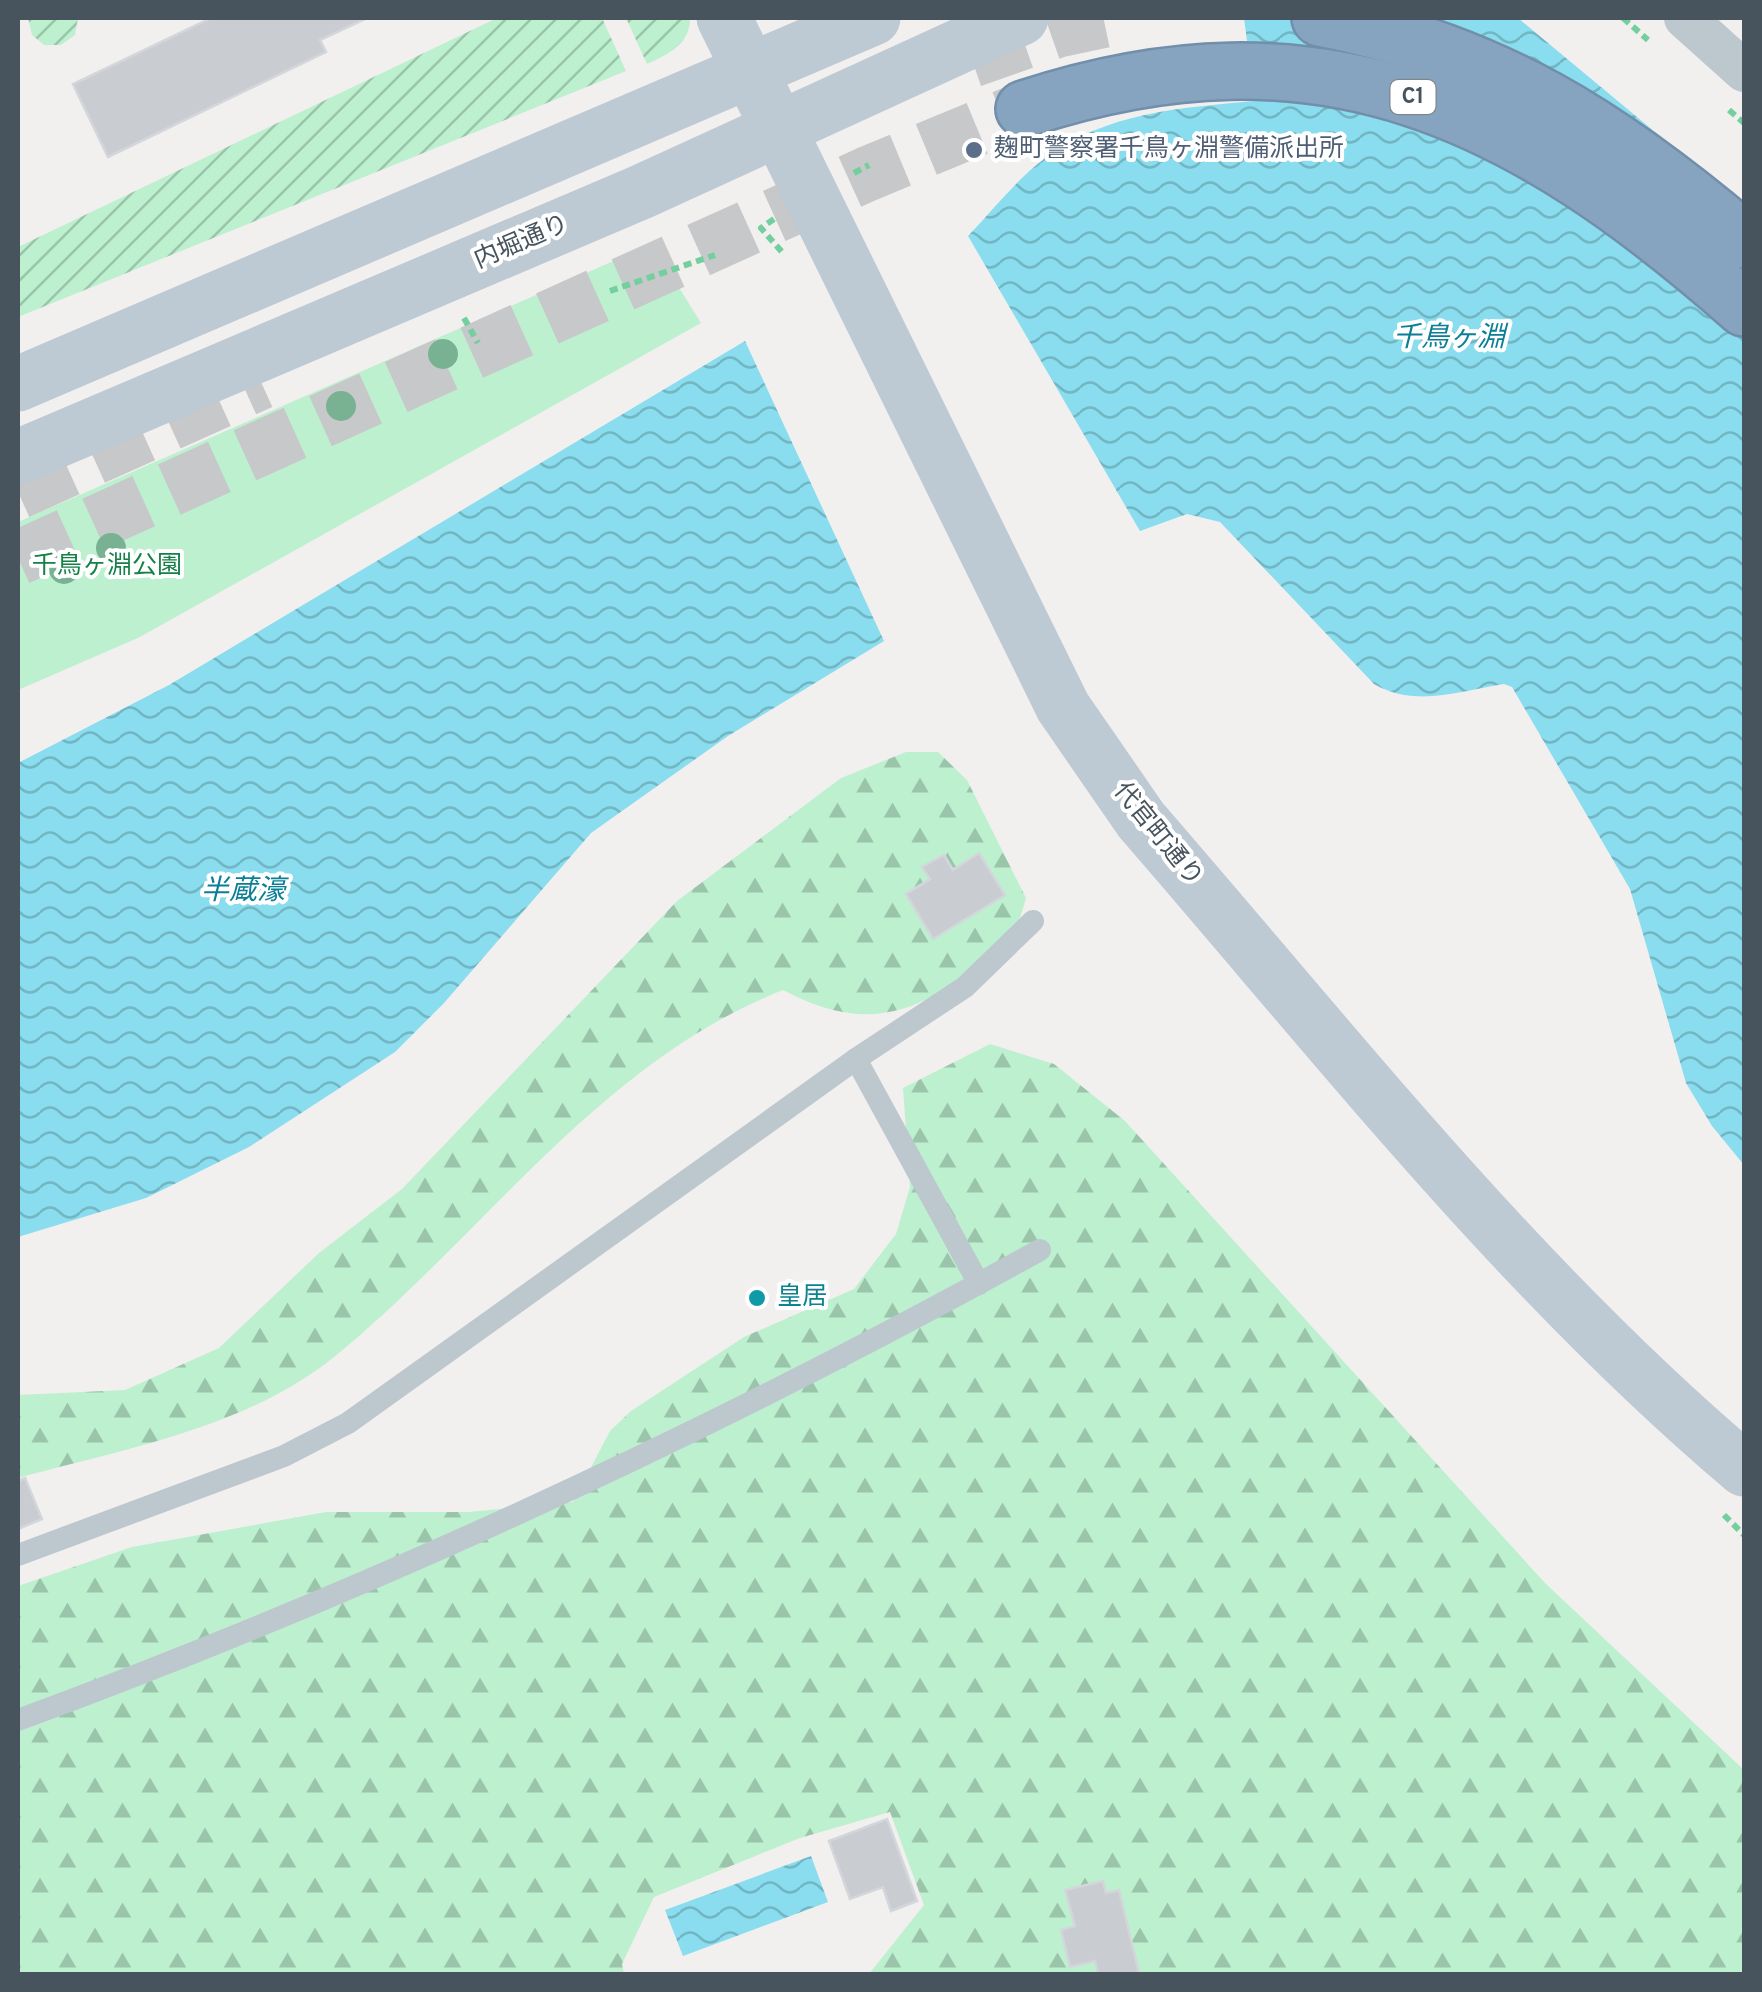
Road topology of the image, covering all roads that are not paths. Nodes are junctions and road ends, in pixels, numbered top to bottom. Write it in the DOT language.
graph roads {
  1 [pos="724,18"];
  2 [pos="873,18"];
  3 [pos="1021,18"];
  4 [pos="1320,18"];
  5 [pos="1685,18"];
  6 [pos="1744,71"];
  7 [pos="753,72"];
  8 [pos="1024,110"];
  9 [pos="781,129"];
  10 [pos="1744,240"];
  11 [pos="1744,308"];
  12 [pos="18,384"];
  13 [pos="18,456"];
  14 [pos="1033,921"];
  15 [pos="856,1060"];
  16 [pos="1040,1250"];
  17 [pos="979,1284"];
  18 [pos="1744,1469"];
  19 [pos="18,1554"];
  20 [pos="18,1720"];
  1 -- 7 [label="main road, 代官町通り"];
  2 -- 7 [label="main road"];
  3 -- 9 [label="main road, 内堀通り"];
  4 -- 10 [label="highway, C1"];
  5 -- 6 [label="street"];
  7 -- 9 [label="main road, 代官町通り"];
  7 -- 12 [label="main road"];
  8 -- 11 [label="highway, C1"];
  9 -- 13 [label="main road, 内堀通り"];
  9 -- 18 [label="main road, 代官町通り"];
  14 -- 15 [label="lane"];
  15 -- 17 [label="lane"];
  15 -- 19 [label="lane"];
  16 -- 17 [label="lane"];
  17 -- 20 [label="lane"];
}
